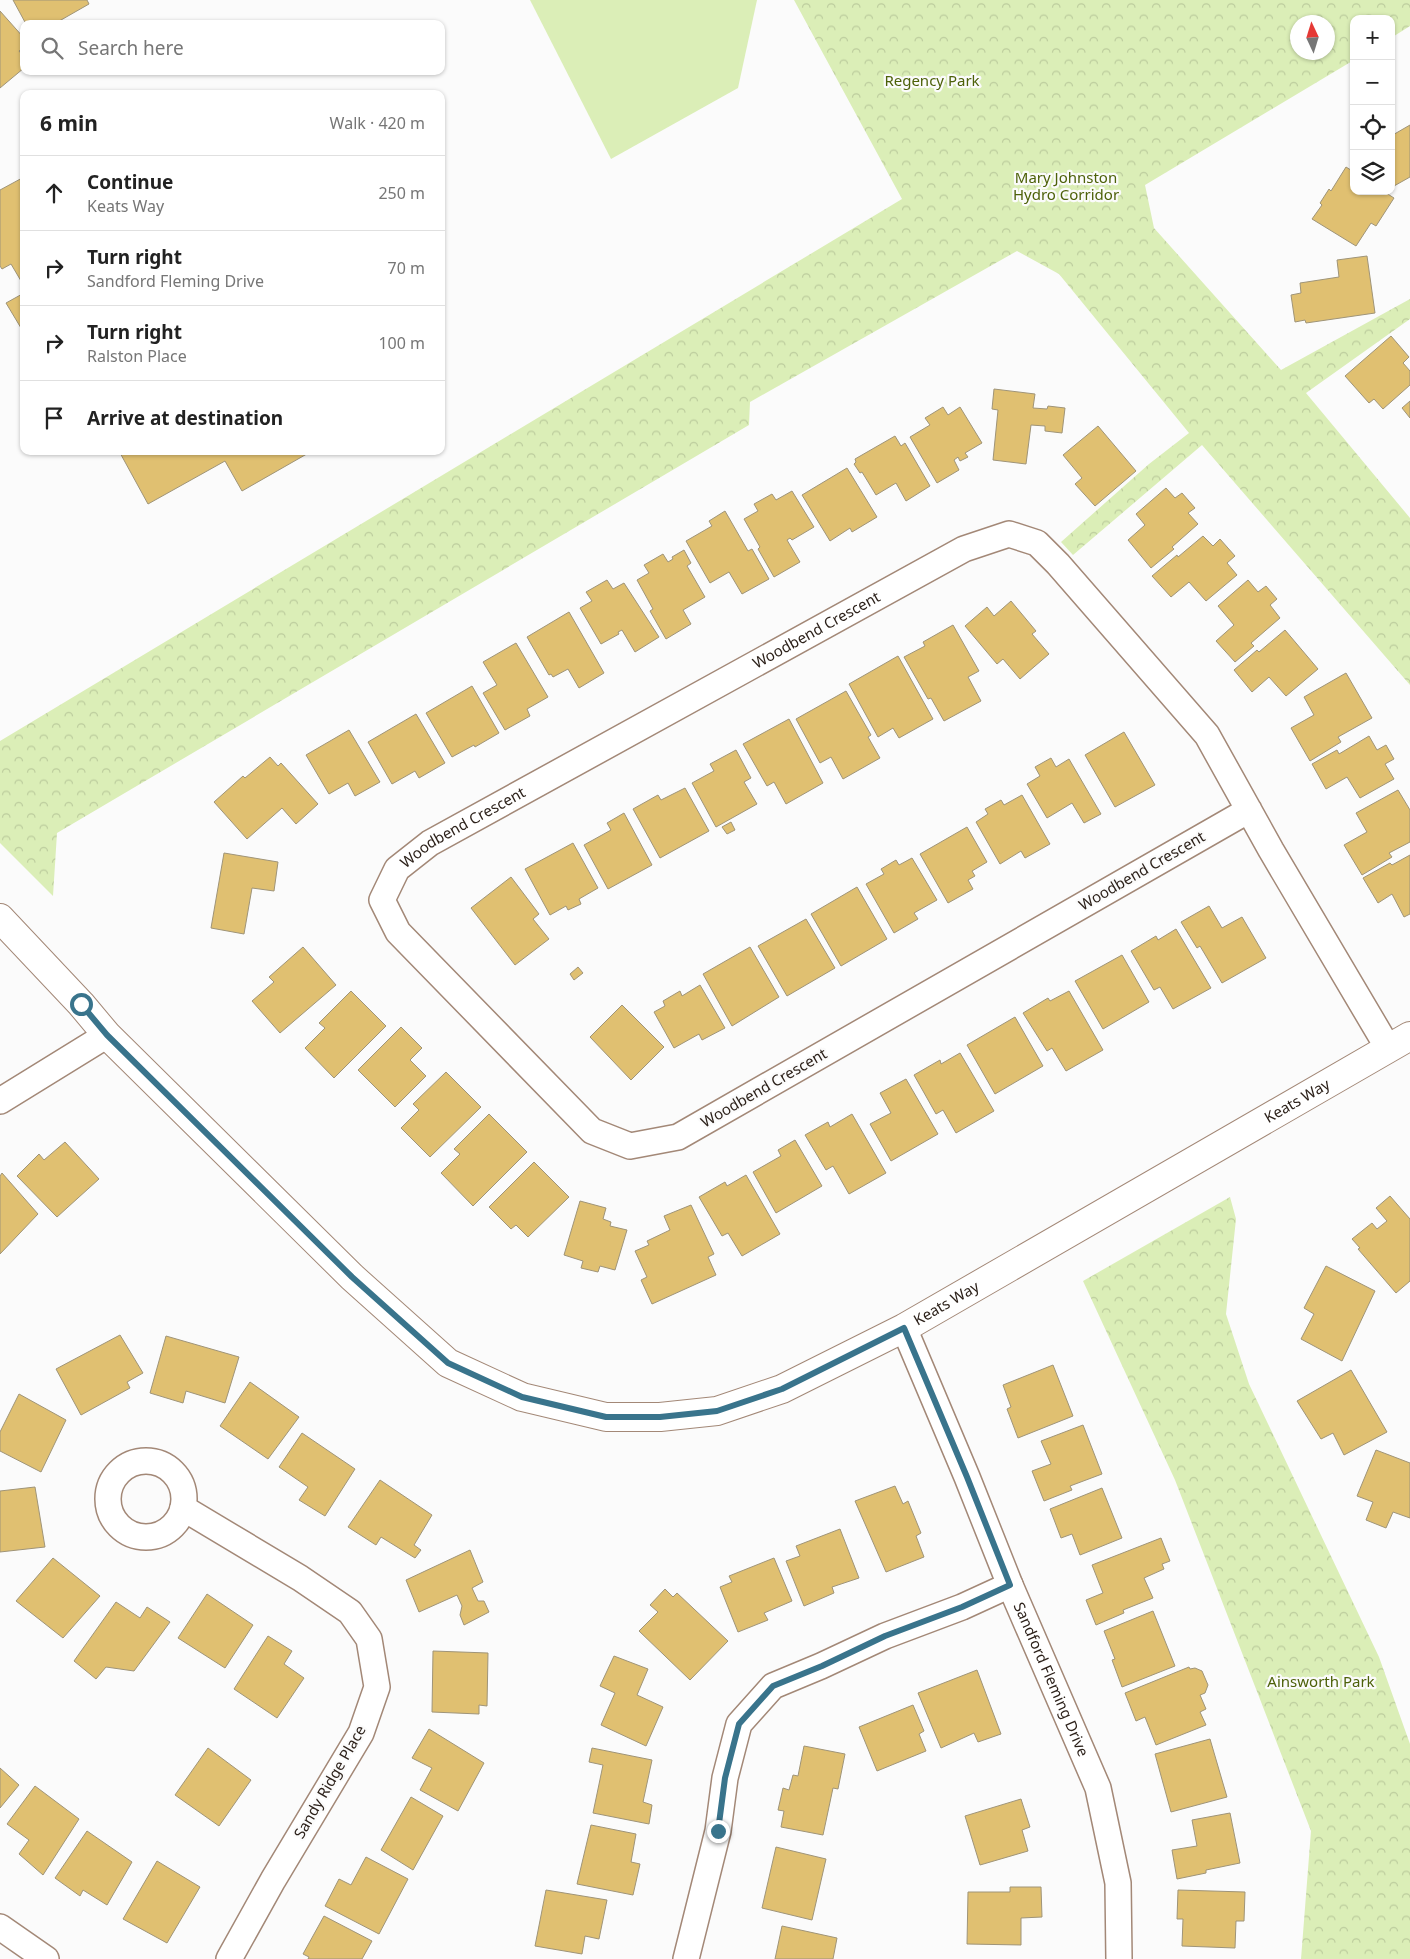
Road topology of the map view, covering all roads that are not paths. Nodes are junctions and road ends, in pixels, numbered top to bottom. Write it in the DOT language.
graph roads {
  1 [pos="1249,810"];
  2 [pos="0,918"];
  3 [pos="107,1035"];
  4 [pos="1399,1042"];
  5 [pos="0,1102"];
  6 [pos="904,1328"];
  7 [pos="183,1508"];
  8 [pos="1010,1585"];
  9 [pos="0,1927"];
  10 [pos="46,1959"];
  11 [pos="229,1959"];
  12 [pos="686,1959"];
  13 [pos="1119,1959"];
  1 -- 1 [label="street, Woodbend Crescent"];
  1 -- 4 [label="street, Woodbend Crescent"];
  2 -- 3 [label="street, Keats Way"];
  3 -- 5 [label="street"];
  3 -- 6 [label="street, Keats Way"];
  4 -- 6 [label="street, Keats Way"];
  6 -- 8 [label="street, Sandford Fleming Drive"];
  7 -- 11 [label="street, Sandy Ridge Place"];
  8 -- 12 [label="street"];
  8 -- 13 [label="street, Sandford Fleming Drive"];
  9 -- 10 [label="street"];
}
